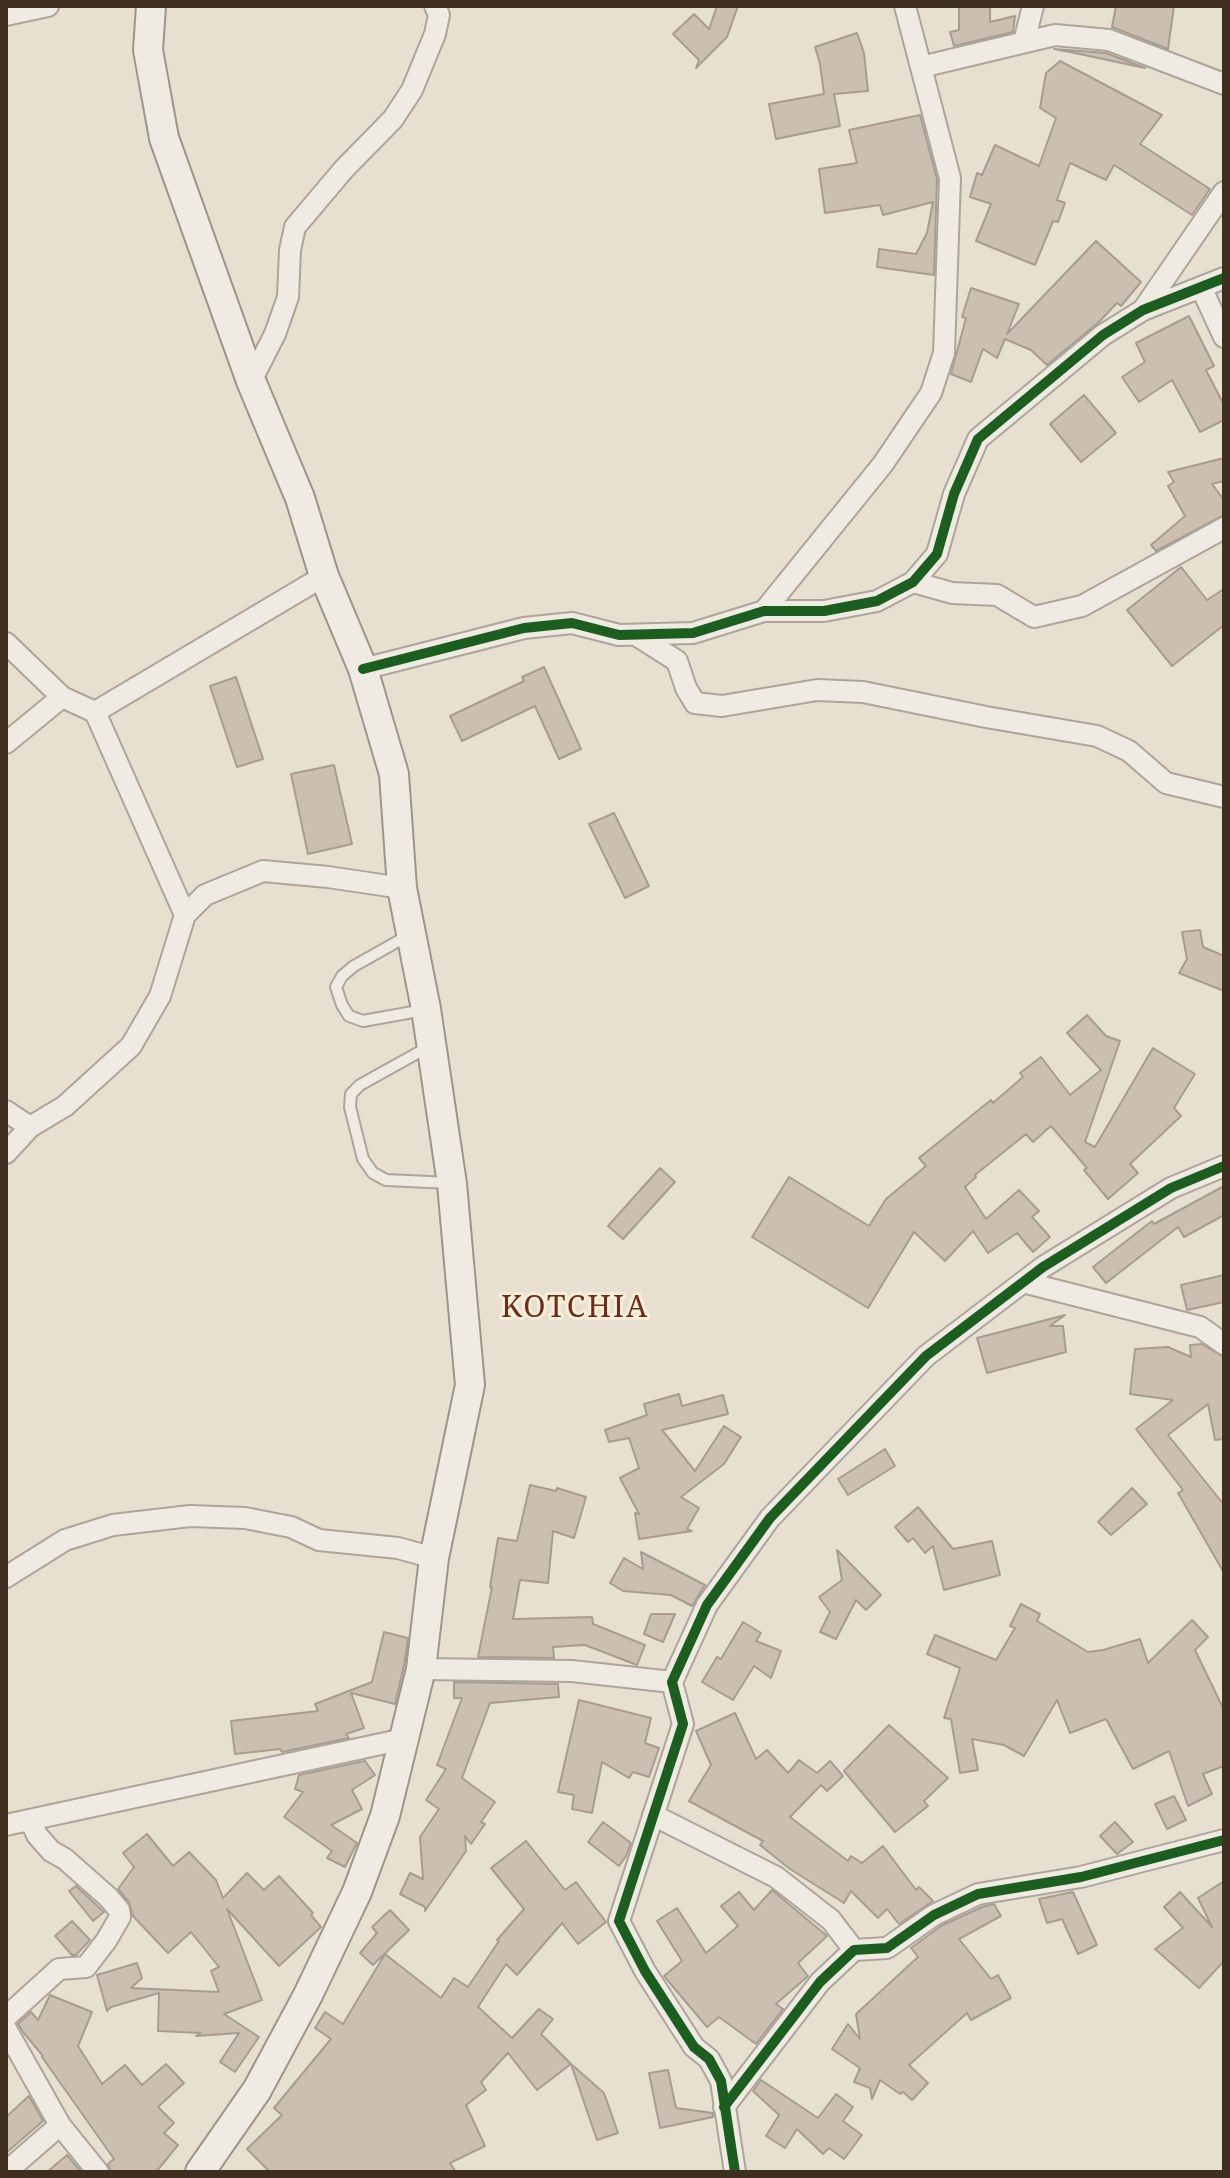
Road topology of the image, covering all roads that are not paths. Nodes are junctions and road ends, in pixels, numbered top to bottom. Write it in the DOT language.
graph roads {
  1 [pos="48,6"];
  2 [pos="151,6"];
  3 [pos="435,6"];
  4 [pos="905,6"];
  5 [pos="1033,6"];
  6 [pos="6,15"];
  7 [pos="1024,42"];
  8 [pos="921,67"];
  9 [pos="1224,84"];
  10 [pos="1224,192"];
  11 [pos="1224,278"];
  12 [pos="1201,287"];
  13 [pos="1143,310"];
  14 [pos="1224,337"];
  15 [pos="251,381"];
  16 [pos="1224,528"];
  17 [pos="324,576"];
  18 [pos="913,582"];
  19 [pos="764,611"];
  20 [pos="636,635"];
  21 [pos="6,643"];
  22 [pos="363,669"];
  23 [pos="62,697"];
  24 [pos="95,712"];
  25 [pos="6,743"];
  26 [pos="1224,797"];
  27 [pos="402,888"];
  28 [pos="185,915"];
  29 [pos="410,934"];
  30 [pos="426,1009"];
  31 [pos="431,1046"];
  32 [pos="6,1111"];
  33 [pos="30,1127"];
  34 [pos="6,1153"];
  35 [pos="1224,1166"];
  36 [pos="452,1184"];
  37 [pos="1023,1282"];
  38 [pos="1224,1344"];
  39 [pos="434,1558"];
  40 [pos="6,1577"];
  41 [pos="421,1669"];
  42 [pos="672,1682"];
  43 [pos="404,1739"];
  44 [pos="653,1815"];
  45 [pos="30,1820"];
  46 [pos="6,1825"];
  47 [pos="1224,1840"];
  48 [pos="854,1950"];
  49 [pos="6,2017"];
  50 [pos="6,2029"];
  51 [pos="724,2107"];
  52 [pos="60,2125"];
  53 [pos="6,2172"];
  54 [pos="98,2172"];
  55 [pos="200,2172"];
  56 [pos="735,2172"];
  1 -- 6 [label="street"];
  2 -- 15 [label="main road"];
  3 -- 15 [label="street"];
  4 -- 8 [label="street"];
  5 -- 7 [label="street"];
  7 -- 8 [label="street"];
  7 -- 9 [label="street"];
  8 -- 19 [label="street"];
  10 -- 13 [label="street"];
  11 -- 12 [label="street"];
  12 -- 13 [label="street"];
  12 -- 14 [label="street"];
  13 -- 18 [label="street"];
  15 -- 17 [label="main road"];
  16 -- 18 [label="street"];
  17 -- 22 [label="main road"];
  17 -- 24 [label="street"];
  18 -- 19 [label="street"];
  19 -- 20 [label="street"];
  20 -- 22 [label="street"];
  20 -- 26 [label="street"];
  21 -- 23 [label="street"];
  22 -- 27 [label="main road"];
  23 -- 24 [label="street"];
  23 -- 25 [label="street"];
  24 -- 28 [label="street"];
  27 -- 28 [label="street"];
  27 -- 29 [label="main road"];
  28 -- 33 [label="street"];
  29 -- 30 [label="main road"];
  29 -- 30 [label="lane"];
  30 -- 31 [label="main road"];
  31 -- 36 [label="main road"];
  31 -- 36 [label="lane"];
  32 -- 33 [label="street"];
  33 -- 34 [label="street"];
  35 -- 37 [label="street"];
  36 -- 39 [label="main road"];
  37 -- 38 [label="street"];
  37 -- 42 [label="street"];
  39 -- 40 [label="street"];
  39 -- 41 [label="main road"];
  41 -- 42 [label="street"];
  41 -- 43 [label="main road"];
  42 -- 44 [label="street"];
  43 -- 45 [label="street"];
  43 -- 55 [label="main road"];
  44 -- 48 [label="street"];
  44 -- 51 [label="street"];
  45 -- 46 [label="street"];
  45 -- 49 [label="street"];
  47 -- 48 [label="street"];
  48 -- 51 [label="street"];
  50 -- 52 [label="street"];
  51 -- 56 [label="street"];
  52 -- 53 [label="street"];
  52 -- 54 [label="street"];
}
